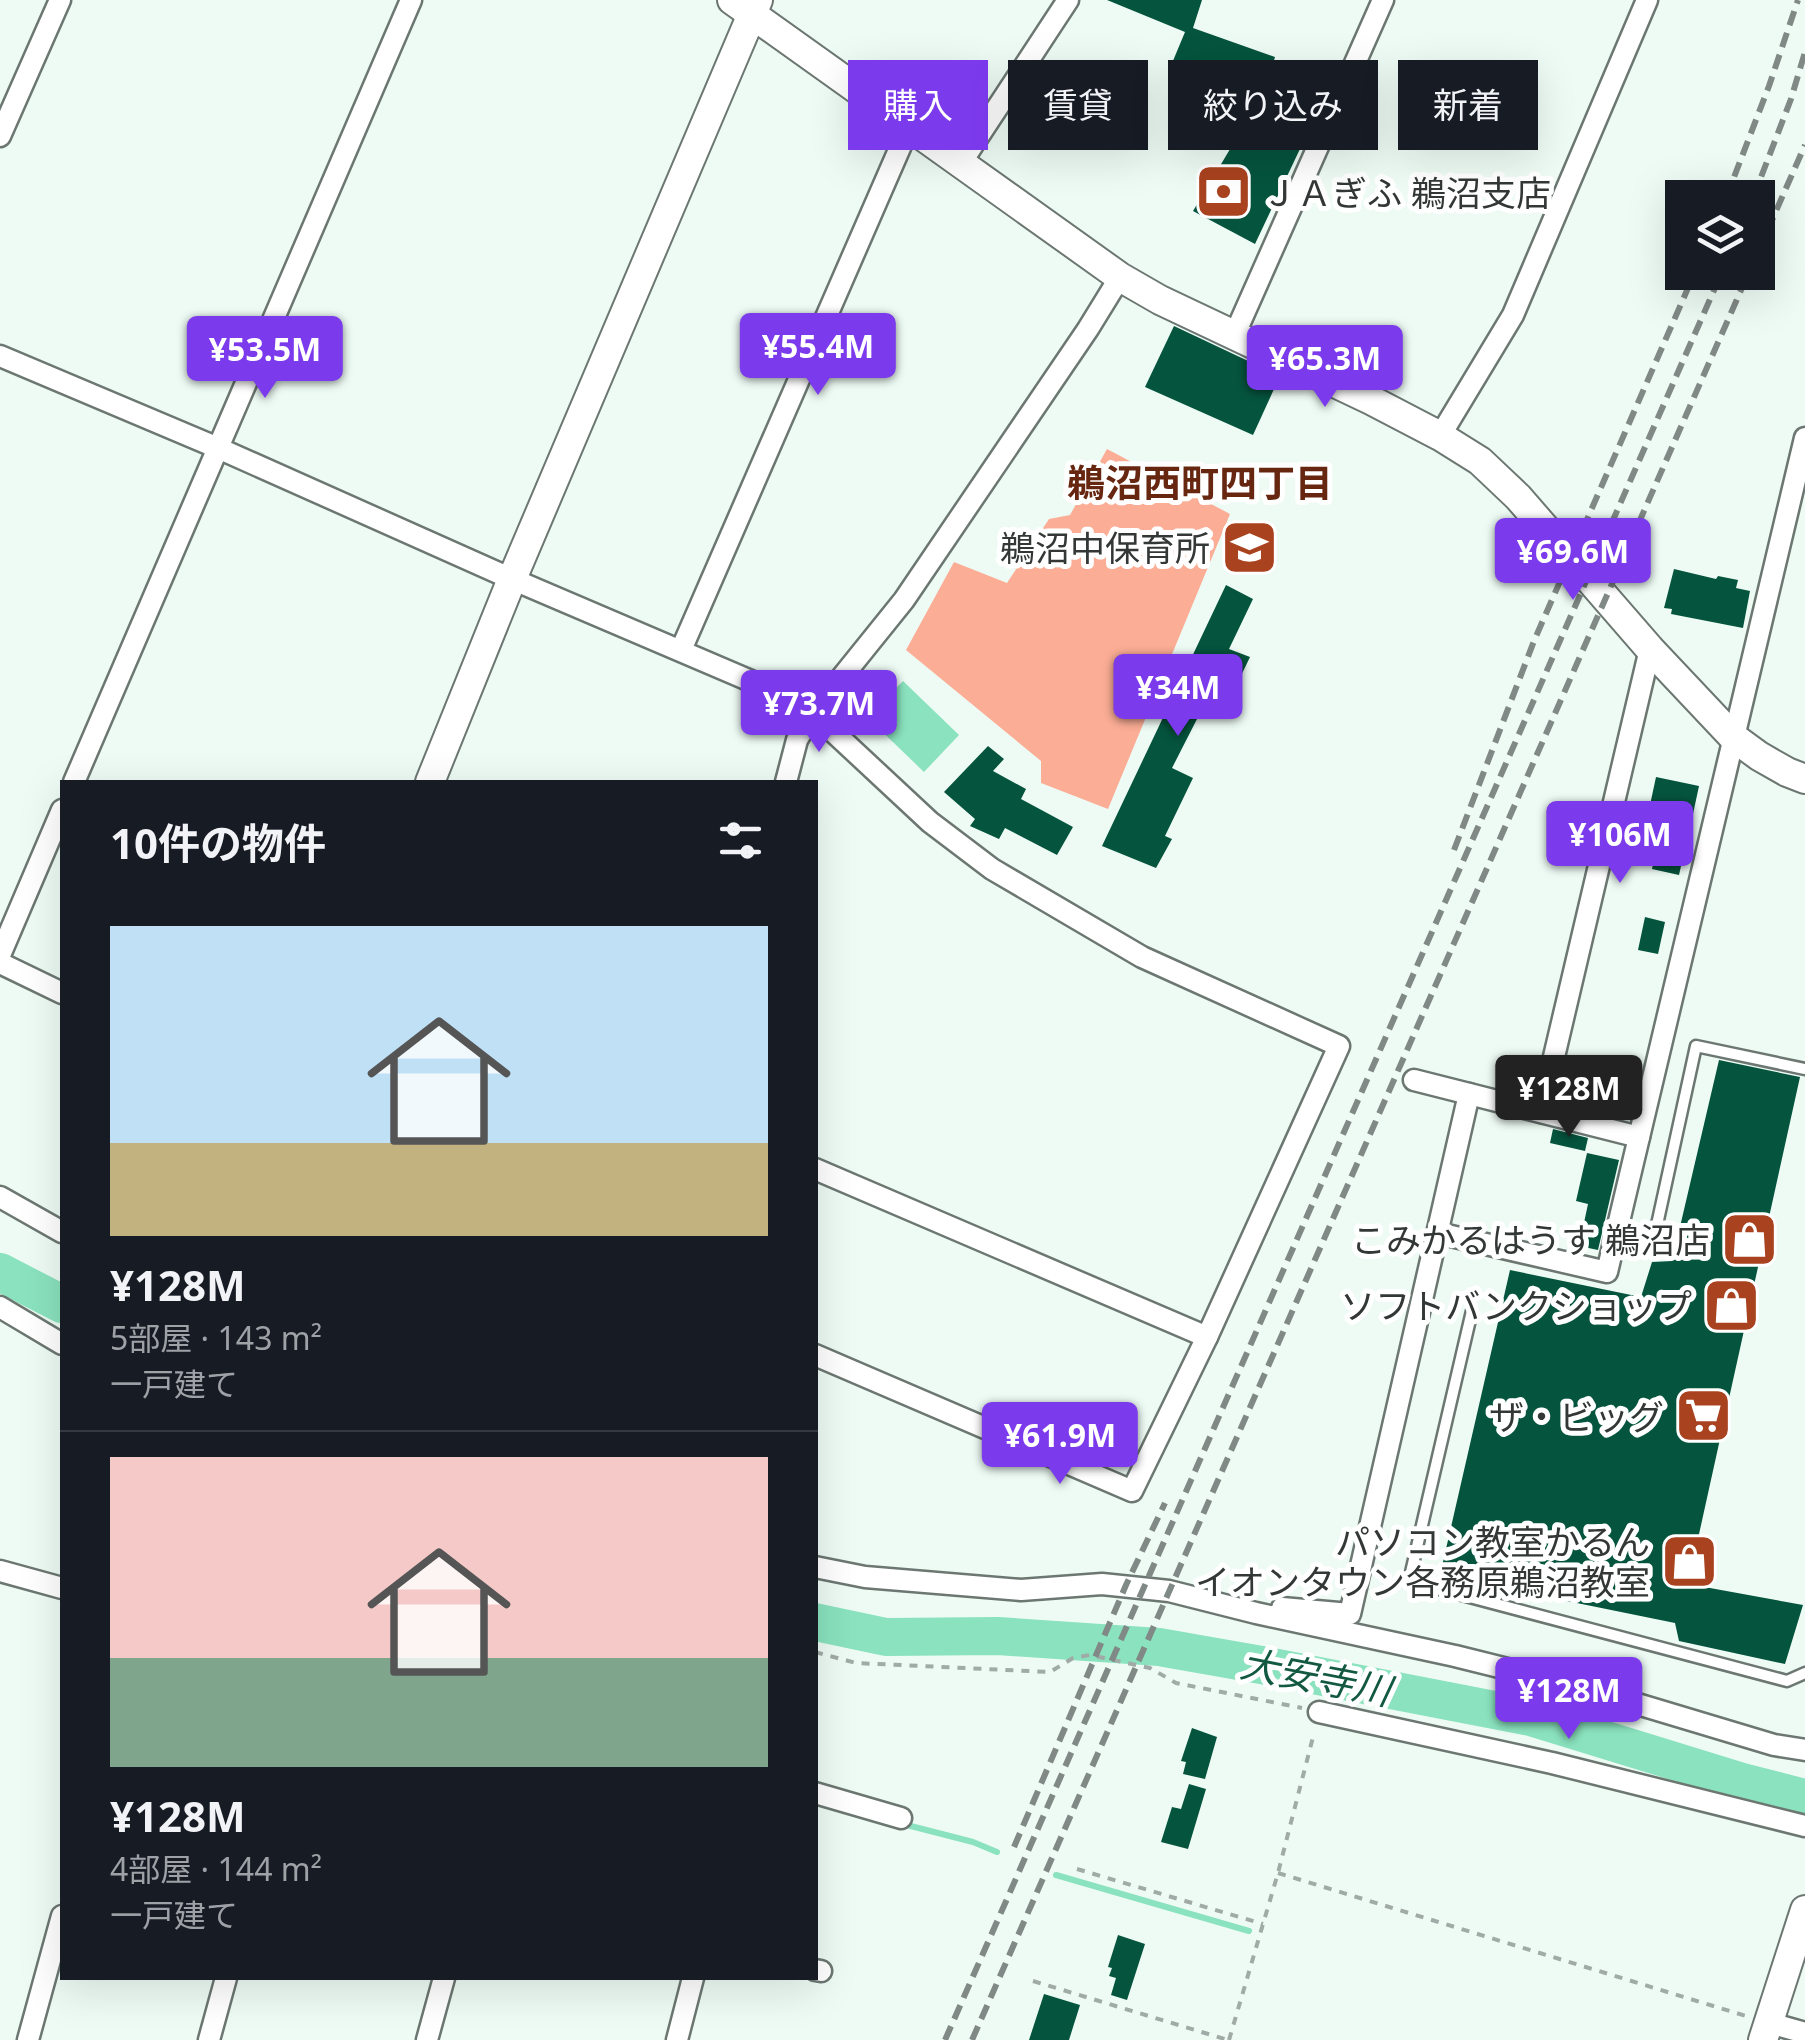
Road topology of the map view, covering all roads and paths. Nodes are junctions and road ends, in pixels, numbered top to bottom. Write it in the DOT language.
graph roads {
  1 [pos="60,0"];
  2 [pos="411,0"];
  3 [pos="1068,0"];
  4 [pos="1383,0"];
  5 [pos="1647,0"];
  6 [pos="747,4"];
  7 [pos="848,80"];
  8 [pos="0,136"];
  9 [pos="899,150"];
  10 [pos="943,150"];
  11 [pos="961,163"];
  12 [pos="1120,277"];
  13 [pos="1234,336"];
  14 [pos="0,356"];
  15 [pos="1440,436"];
  16 [pos="218,448"];
  17 [pos="1804,450"];
  18 [pos="512,579"];
  19 [pos="1650,648"];
  20 [pos="680,650"];
  21 [pos="813,713"];
  22 [pos="1734,737"];
  23 [pos="75,780"];
  24 [pos="431,780"];
  25 [pos="787,780"];
  26 [pos="1805,780"];
  27 [pos="60,815"];
  28 [pos="0,955"];
  29 [pos="0,963"];
  30 [pos="60,992"];
  31 [pos="1805,1069"];
  32 [pos="1414,1080"];
  33 [pos="1468,1094"];
  34 [pos="1541,1112"];
  35 [pos="1639,1137"];
  36 [pos="818,1170"];
  37 [pos="0,1198"];
  38 [pos="60,1231"];
  39 [pos="1438,1233"];
  40 [pos="1653,1243"];
  41 [pos="0,1307"];
  42 [pos="1472,1311"];
  43 [pos="1207,1337"];
  44 [pos="60,1343"];
  45 [pos="818,1356"];
  46 [pos="818,1568"];
  47 [pos="0,1571"];
  48 [pos="60,1587"];
  49 [pos="1256,1613"];
  50 [pos="818,1653"];
  51 [pos="1805,1672"];
  52 [pos="1319,1712"];
  53 [pos="1805,1750"];
  54 [pos="818,1794"];
  55 [pos="900,1818"];
  56 [pos="1805,1826"];
  57 [pos="1078,1868"];
  58 [pos="1278,1873"];
  59 [pos="1805,1910"];
  60 [pos="60,1923"];
  61 [pos="1262,1924"];
  62 [pos="225,1980"];
  63 [pos="443,1980"];
  64 [pos="692,1980"];
  65 [pos="1033,1982"];
  66 [pos="1766,2032"];
  67 [pos="1805,2033"];
  68 [pos="28,2040"];
  69 [pos="209,2040"];
  70 [pos="427,2040"];
  71 [pos="676,2040"];
  72 [pos="1228,2040"];
  1 -- 8 [label="street"];
  2 -- 16 [label="street"];
  3 -- 11 [label="street"];
  4 -- 13 [label="street"];
  5 -- 15 [label="street"];
  6 -- 7 [label="street"];
  6 -- 18 [label="street"];
  9 -- 20 [label="street"];
  10 -- 11 [label="street"];
  11 -- 12 [label="street"];
  12 -- 13 [label="street"];
  12 -- 21 [label="street"];
  13 -- 15 [label="street"];
  14 -- 16 [label="street"];
  15 -- 19 [label="street"];
  16 -- 18 [label="street"];
  16 -- 23 [label="street"];
  17 -- 22 [label="street"];
  18 -- 20 [label="street"];
  18 -- 24 [label="street"];
  19 -- 22 [label="street"];
  19 -- 34 [label="street"];
  20 -- 21 [label="street"];
  21 -- 25 [label="street"];
  21 -- 43 [label="street"];
  22 -- 26 [label="street"];
  22 -- 35 [label="street"];
  27 -- 28 [label="street"];
  29 -- 30 [label="street"];
  31 -- 40 [label="lane"];
  32 -- 33 [label="street"];
  33 -- 34 [label="street"];
  33 -- 39 [label="street"];
  34 -- 35 [label="street"];
  35 -- 39 [label="street"];
  36 -- 43 [label="street"];
  37 -- 38 [label="street"];
  39 -- 49 [label="street"];
  41 -- 44 [label="street"];
  42 -- 51 [label="lane"];
  43 -- 45 [label="street"];
  46 -- 49 [label="street"];
  47 -- 48 [label="street"];
  49 -- 53 [label="street"];
  50 -- 52 [label="path"];
  52 -- 56 [label="street"];
  52 -- 58 [label="path"];
  54 -- 55 [label="street"];
  57 -- 61 [label="path"];
  58 -- 61 [label="path"];
  58 -- 66 [label="path"];
  59 -- 66 [label="street"];
  60 -- 68 [label="street"];
  61 -- 72 [label="path"];
  62 -- 69 [label="street"];
  63 -- 70 [label="street"];
  64 -- 71 [label="street"];
  65 -- 72 [label="path"];
  66 -- 67 [label="street"];
}
